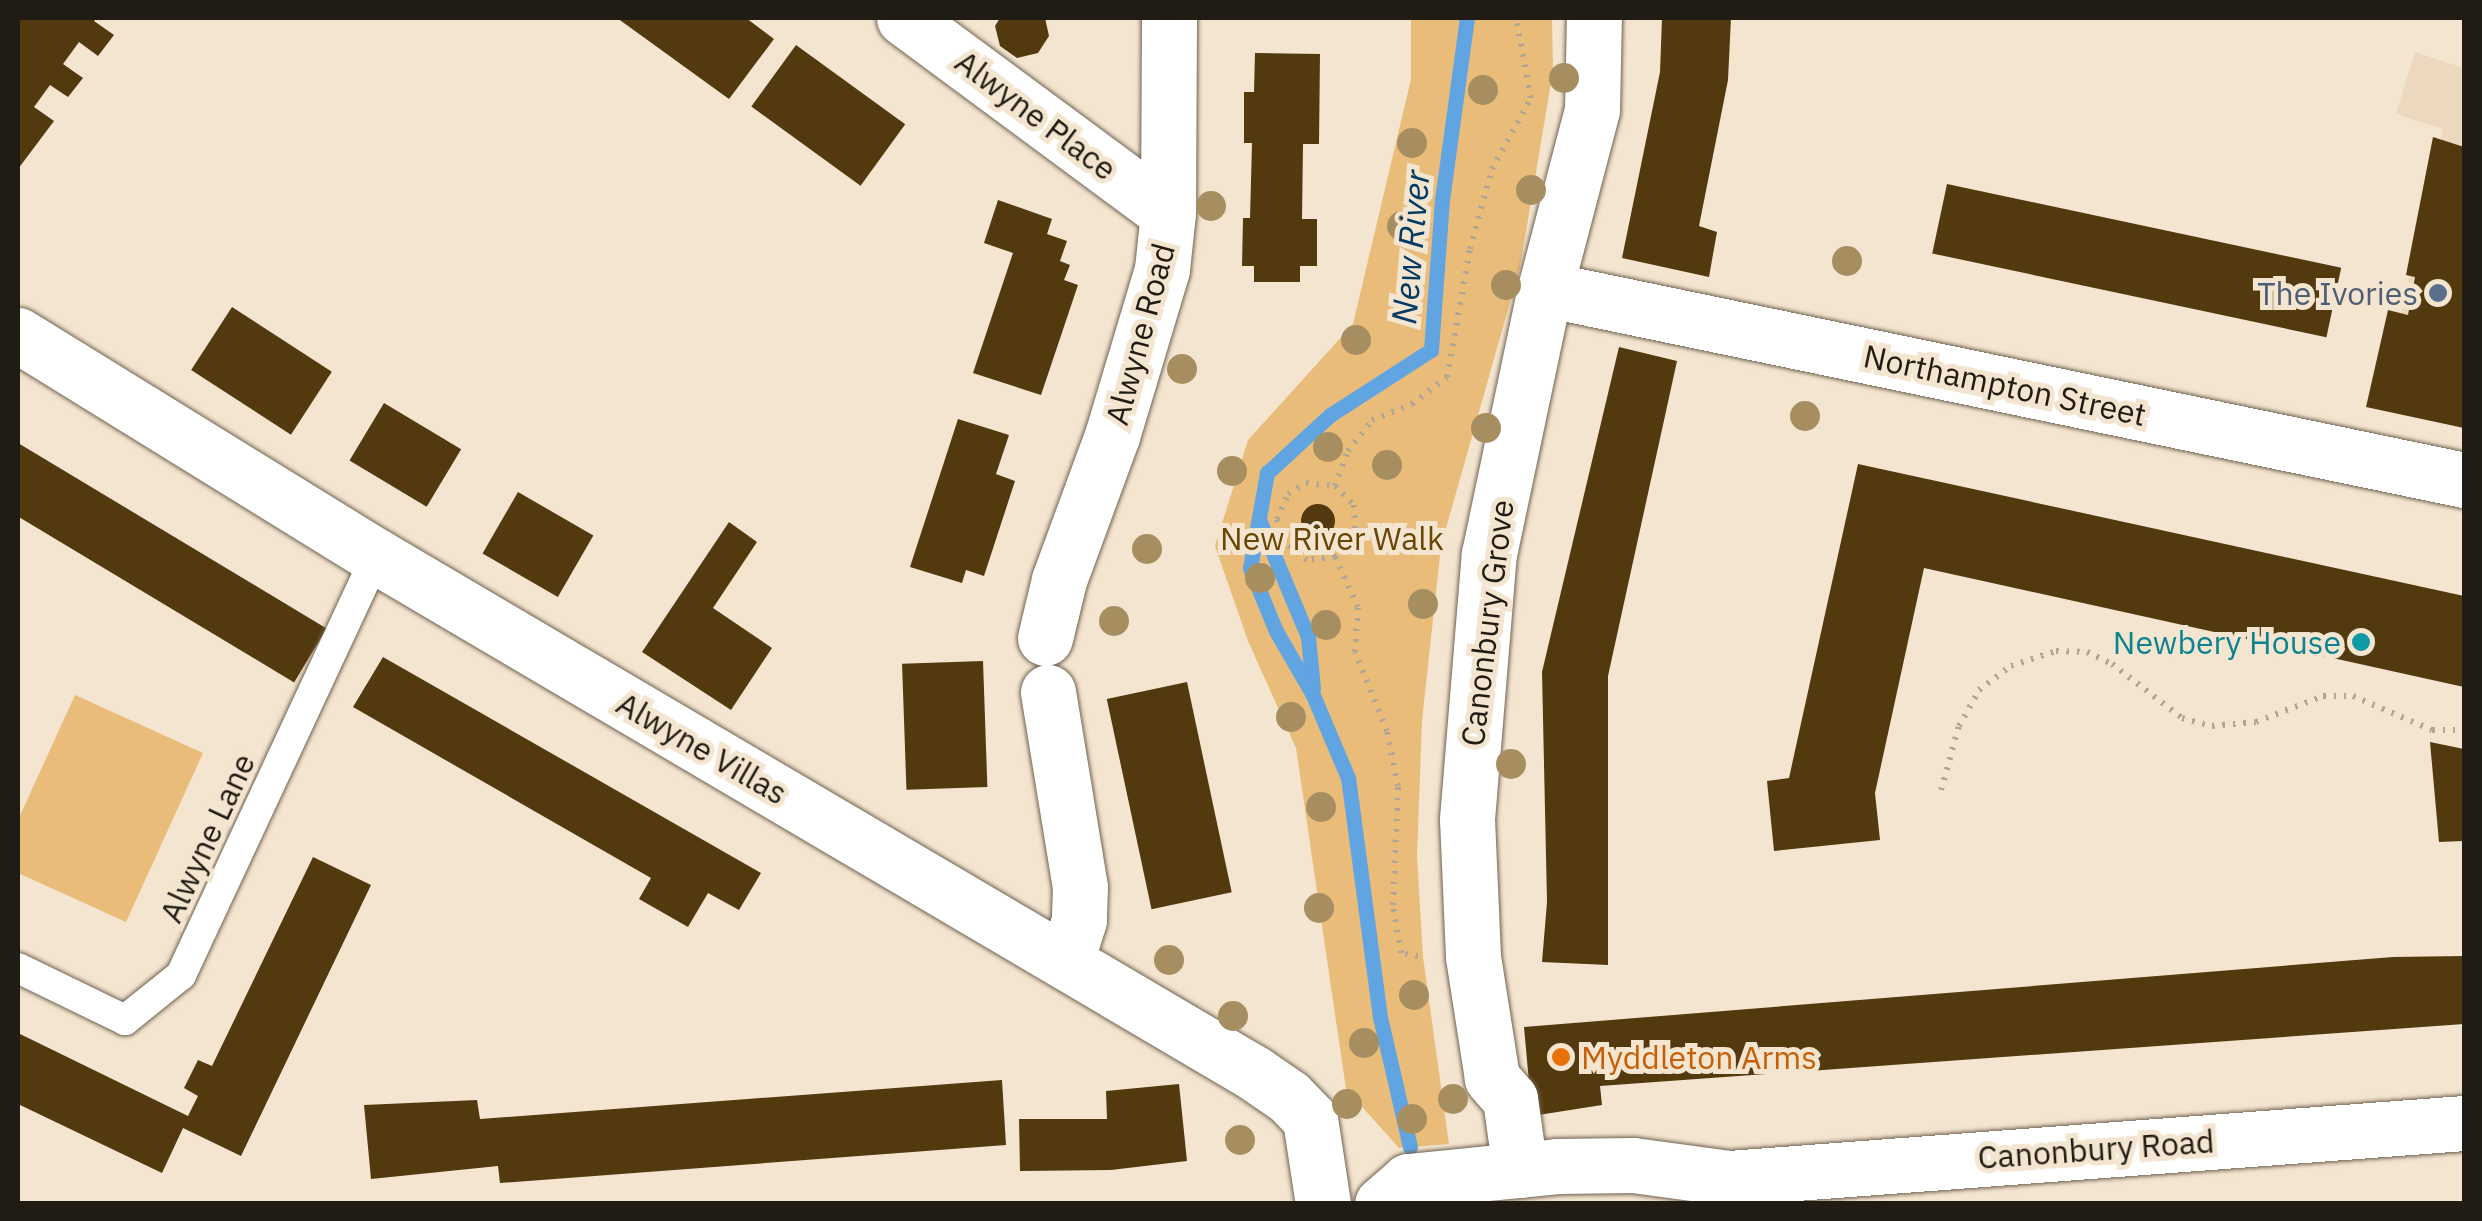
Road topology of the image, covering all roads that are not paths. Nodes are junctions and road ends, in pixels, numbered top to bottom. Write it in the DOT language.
graph roads {
  1 [pos="904,18"];
  2 [pos="1169,18"];
  3 [pos="1594,18"];
  4 [pos="1168,213"];
  5 [pos="1545,290"];
  6 [pos="18,336"];
  7 [pos="2464,480"];
  8 [pos="376,556"];
  9 [pos="1045,638"];
  10 [pos="1048,692"];
  11 [pos="1066,961"];
  12 [pos="18,968"];
  13 [pos="2464,1123"];
  14 [pos="1520,1170"];
  15 [pos="1729,1178"];
  16 [pos="1323,1204"];
  17 [pos="1382,1204"];
  18 [pos="1654,1204"];
  1 -- 4 [label="street, Alwyne Place"];
  2 -- 4 [label="street, Alwyne Road"];
  3 -- 5 [label="street, Canonbury Grove"];
  4 -- 9 [label="street, Alwyne Road"];
  5 -- 7 [label="street, Northampton Street"];
  5 -- 14 [label="street, Canonbury Grove"];
  6 -- 8 [label="street, Alwyne Villas"];
  8 -- 11 [label="street, Alwyne Villas"];
  8 -- 12 [label="lane, Alwyne Lane"];
  10 -- 11 [label="street"];
  11 -- 16 [label="street, Alwyne Villas"];
  13 -- 15 [label="street, Canonbury Road"];
  14 -- 15 [label="street, Canonbury Road"];
  14 -- 17 [label="street, Canonbury Road"];
  15 -- 18 [label="street, Canonbury Road"];
}
